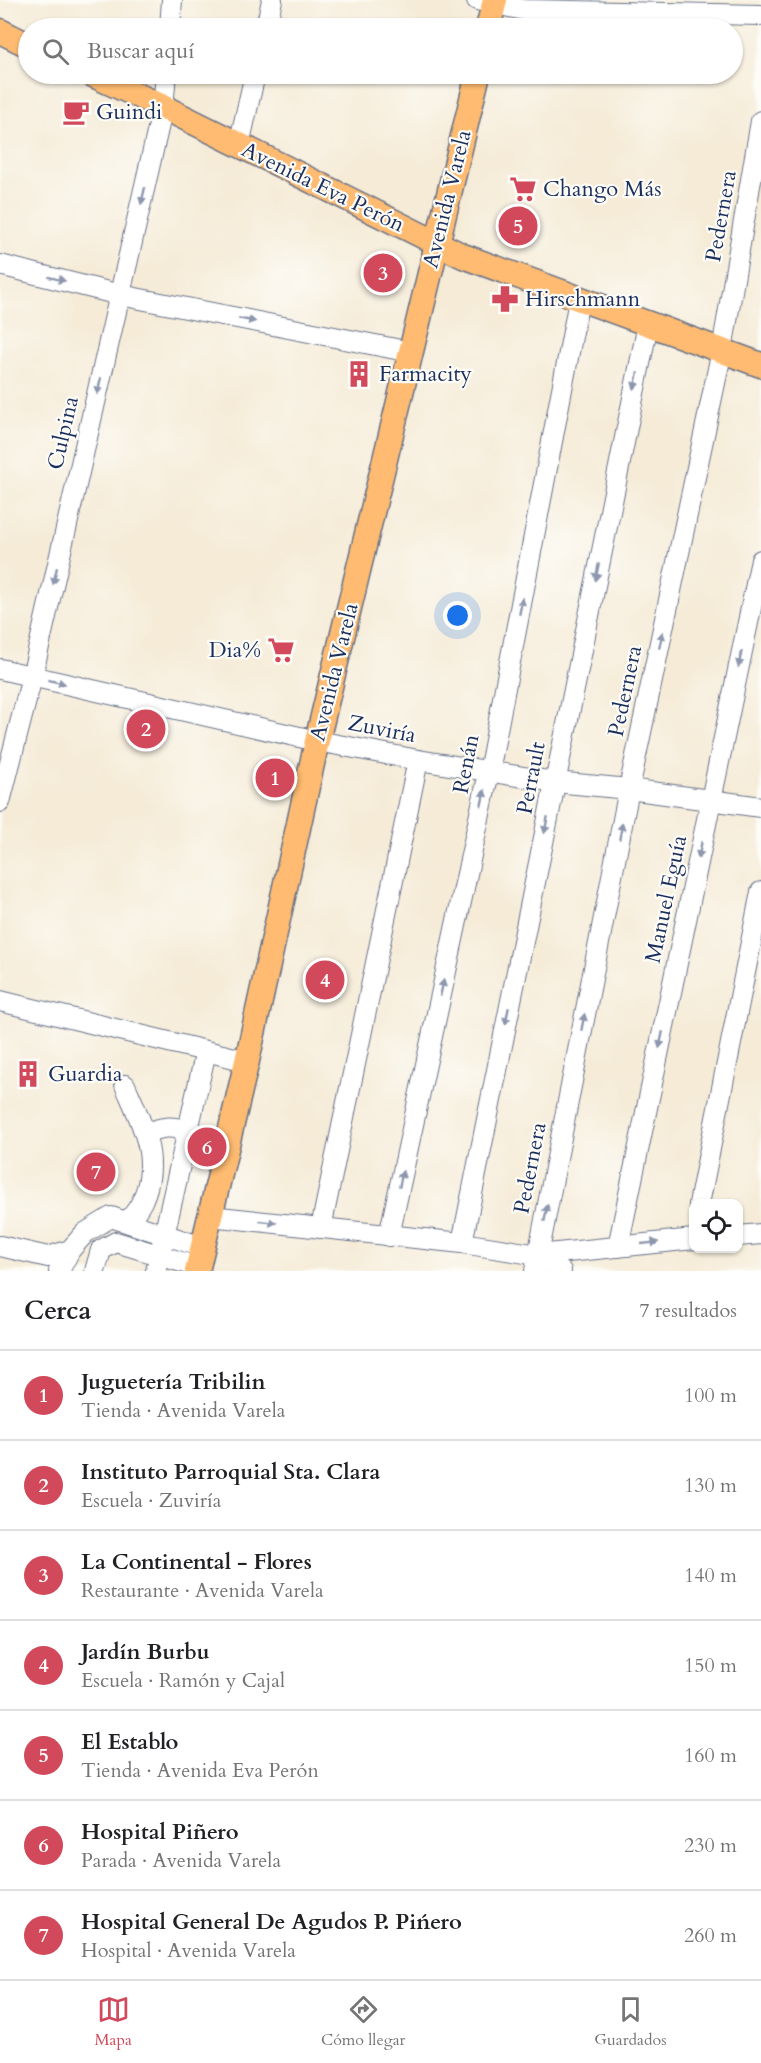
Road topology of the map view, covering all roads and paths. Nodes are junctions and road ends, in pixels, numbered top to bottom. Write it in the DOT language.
graph roads {
  1 [pos="172,0"];
  2 [pos="272,0"];
  3 [pos="489,2"];
  4 [pos="761,15"];
  5 [pos="171,18"];
  6 [pos="268,18"];
  7 [pos="489,18"];
  8 [pos="0,31"];
  9 [pos="18,40"];
  10 [pos="113,84"];
  11 [pos="165,84"];
  12 [pos="253,84"];
  13 [pos="476,84"];
  14 [pos="163,107"];
  15 [pos="761,121"];
  16 [pos="239,145"];
  17 [pos="436,243"];
  18 [pos="0,265"];
  19 [pos="120,295"];
  20 [pos="579,300"];
  21 [pos="648,324"];
  22 [pos="722,350"];
  23 [pos="411,352"];
  24 [pos="761,364"];
  25 [pos="761,560"];
  26 [pos="0,669"];
  27 [pos="32,676"];
  28 [pos="317,741"];
  29 [pos="418,760"];
  30 [pos="489,772"];
  31 [pos="555,782"];
  32 [pos="629,789"];
  33 [pos="711,800"];
  34 [pos="0,802"];
  35 [pos="761,807"];
  36 [pos="761,892"];
  37 [pos="0,1001"];
  38 [pos="206,1051"];
  39 [pos="247,1061"];
  40 [pos="125,1085"];
  41 [pos="189,1131"];
  42 [pos="146,1134"];
  43 [pos="700,1199"];
  44 [pos="210,1216"];
  45 [pos="128,1222"];
  46 [pos="321,1228"];
  47 [pos="165,1234"];
  48 [pos="761,1234"];
  49 [pos="389,1236"];
  50 [pos="743,1236"];
  51 [pos="689,1237"];
  52 [pos="462,1243"];
  53 [pos="0,1246"];
  54 [pos="618,1247"];
  55 [pos="70,1250"];
  56 [pos="199,1262"];
  57 [pos="158,1263"];
  58 [pos="536,1263"];
  59 [pos="59,1271"];
  60 [pos="95,1271"];
  61 [pos="561,1271"];
  1 -- 5 [label="street"];
  2 -- 6 [label="street"];
  3 -- 4 [label="street"];
  3 -- 7 [label="main road"];
  8 -- 9 [label="main road"];
  10 -- 14 [label="main road, Avenida Eva Perón"];
  11 -- 14 [label="street, Culpina"];
  12 -- 16 [label="street"];
  13 -- 17 [label="main road, Avenida Varela"];
  14 -- 16 [label="main road, Avenida Eva Perón"];
  14 -- 19 [label="street, Culpina, one-way"];
  15 -- 22 [label="street, Pedernera"];
  16 -- 17 [label="main road, Avenida Eva Perón"];
  17 -- 20 [label="main road, Avenida Eva Perón"];
  17 -- 23 [label="main road, Avenida Varela"];
  18 -- 19 [label="street, one-way"];
  19 -- 23 [label="street, one-way"];
  19 -- 27 [label="street, Culpina, one-way"];
  20 -- 21 [label="main road, Avenida Eva Perón"];
  30 -- 20 [label="street, Renán, one-way"];
  21 -- 22 [label="main road, Avenida Eva Perón"];
  21 -- 31 [label="street, Perrault, one-way"];
  22 -- 24 [label="main road, Avenida Eva Perón"];
  32 -- 22 [label="street, Pedernera, one-way"];
  23 -- 28 [label="main road, Avenida Varela"];
  25 -- 33 [label="street, Manuel Eguía, one-way"];
  26 -- 27 [label="street, Zuviría"];
  27 -- 28 [label="street, Zuviría, one-way"];
  27 -- 34 [label="street, Culpina"];
  28 -- 29 [label="street, Zuviría"];
  28 -- 39 [label="main road, Avenida Varela"];
  29 -- 30 [label="street, Zuviría"];
  29 -- 46 [label="street"];
  30 -- 31 [label="street, Zuviría"];
  49 -- 30 [label="street, Renán, one-way"];
  31 -- 32 [label="street, Zuviría"];
  31 -- 52 [label="street, Perrault, one-way"];
  32 -- 33 [label="street, Zuviría"];
  58 -- 32 [label="street, Pedernera, one-way"];
  33 -- 35 [label="street, Zuviría"];
  33 -- 54 [label="street, Manuel Eguía, one-way"];
  36 -- 43 [label="street"];
  37 -- 38 [label="street"];
  38 -- 39 [label="street"];
  38 -- 41 [label="street"];
  39 -- 44 [label="main road, Avenida Varela"];
  40 -- 42 [label="street"];
  41 -- 42 [label="street"];
  41 -- 47 [label="street"];
  42 -- 45 [label="street"];
  44 -- 46 [label="street, one-way"];
  44 -- 56 [label="main road, Avenida Varela"];
  45 -- 47 [label="street"];
  45 -- 55 [label="street"];
  46 -- 49 [label="street"];
  47 -- 56 [label="street"];
  47 -- 57 [label="street"];
  48 -- 50 [label="street"];
  49 -- 52 [label="street"];
  54 -- 51 [label="street, one-way"];
  52 -- 58 [label="street"];
  53 -- 55 [label="street"];
  54 -- 58 [label="street"];
  55 -- 59 [label="street"];
  56 -- 57 [label="street"];
  57 -- 60 [label="street"];
  58 -- 61 [label="street"];
}
